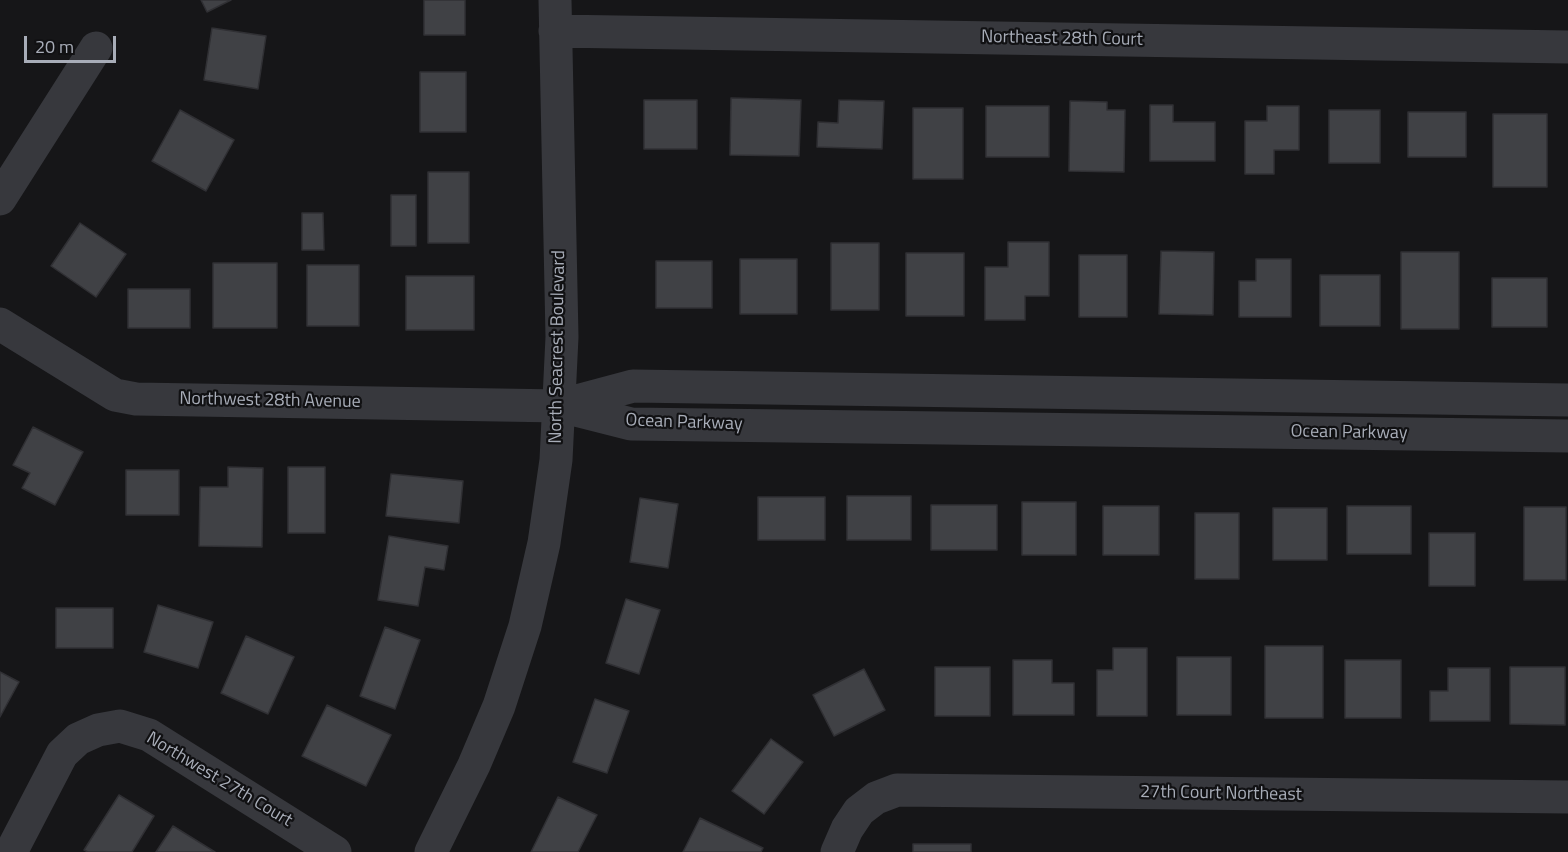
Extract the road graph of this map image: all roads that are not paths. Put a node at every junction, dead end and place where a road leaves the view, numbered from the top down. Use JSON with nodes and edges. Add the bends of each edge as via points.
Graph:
{"nodes":[{"id":1,"x":555,"y":15,"type":"edge"},
{"id":2,"x":1568,"y":47,"type":"edge"},
{"id":3,"x":96,"y":48,"type":"dead end"},
{"id":4,"x":0,"y":199,"type":"edge"},
{"id":5,"x":0,"y":324,"type":"edge"},
{"id":6,"x":1130,"y":393,"type":"junction"},
{"id":7,"x":1568,"y":400,"type":"edge"},
{"id":8,"x":560,"y":406,"type":"junction"},
{"id":9,"x":1129,"y":430,"type":"junction"},
{"id":10,"x":1568,"y":436,"type":"edge"},
{"id":11,"x":1568,"y":797,"type":"edge"},
{"id":12,"x":11,"y":852,"type":"edge"},
{"id":13,"x":335,"y":852,"type":"edge"},
{"id":14,"x":431,"y":852,"type":"edge"},
{"id":15,"x":837,"y":852,"type":"edge"}],
"edges":[{"from":1,"to":2,"type":"street","name":"Northeast 28th Court"},
{"from":1,"to":8,"type":"street","name":"North Seacrest Boulevard"},
{"from":3,"to":4,"type":"street"},
{"from":5,"to":8,"type":"street","name":"Northwest 28th Avenue","via":[[116,395],[136,399]]},
{"from":6,"to":7,"type":"street","name":"Ocean Parkway"},
{"from":6,"to":8,"type":"street","name":"Ocean Parkway","via":[[633,386]]},
{"from":6,"to":9,"type":"street"},
{"from":8,"to":9,"type":"street","name":"Ocean Parkway","via":[[632,424]]},
{"from":8,"to":14,"type":"street","name":"North Seacrest Boulevard","via":[[544,543],[525,626],[474,765]]},
{"from":9,"to":10,"type":"street","name":"Ocean Parkway"},
{"from":11,"to":15,"type":"street","name":"27th Court Northeast","via":[[897,790],[876,798],[859,811]]},
{"from":12,"to":13,"type":"street","name":"Northwest 27th Court","via":[[62,754],[78,739],[98,729],[120,726],[149,735]]}]}
